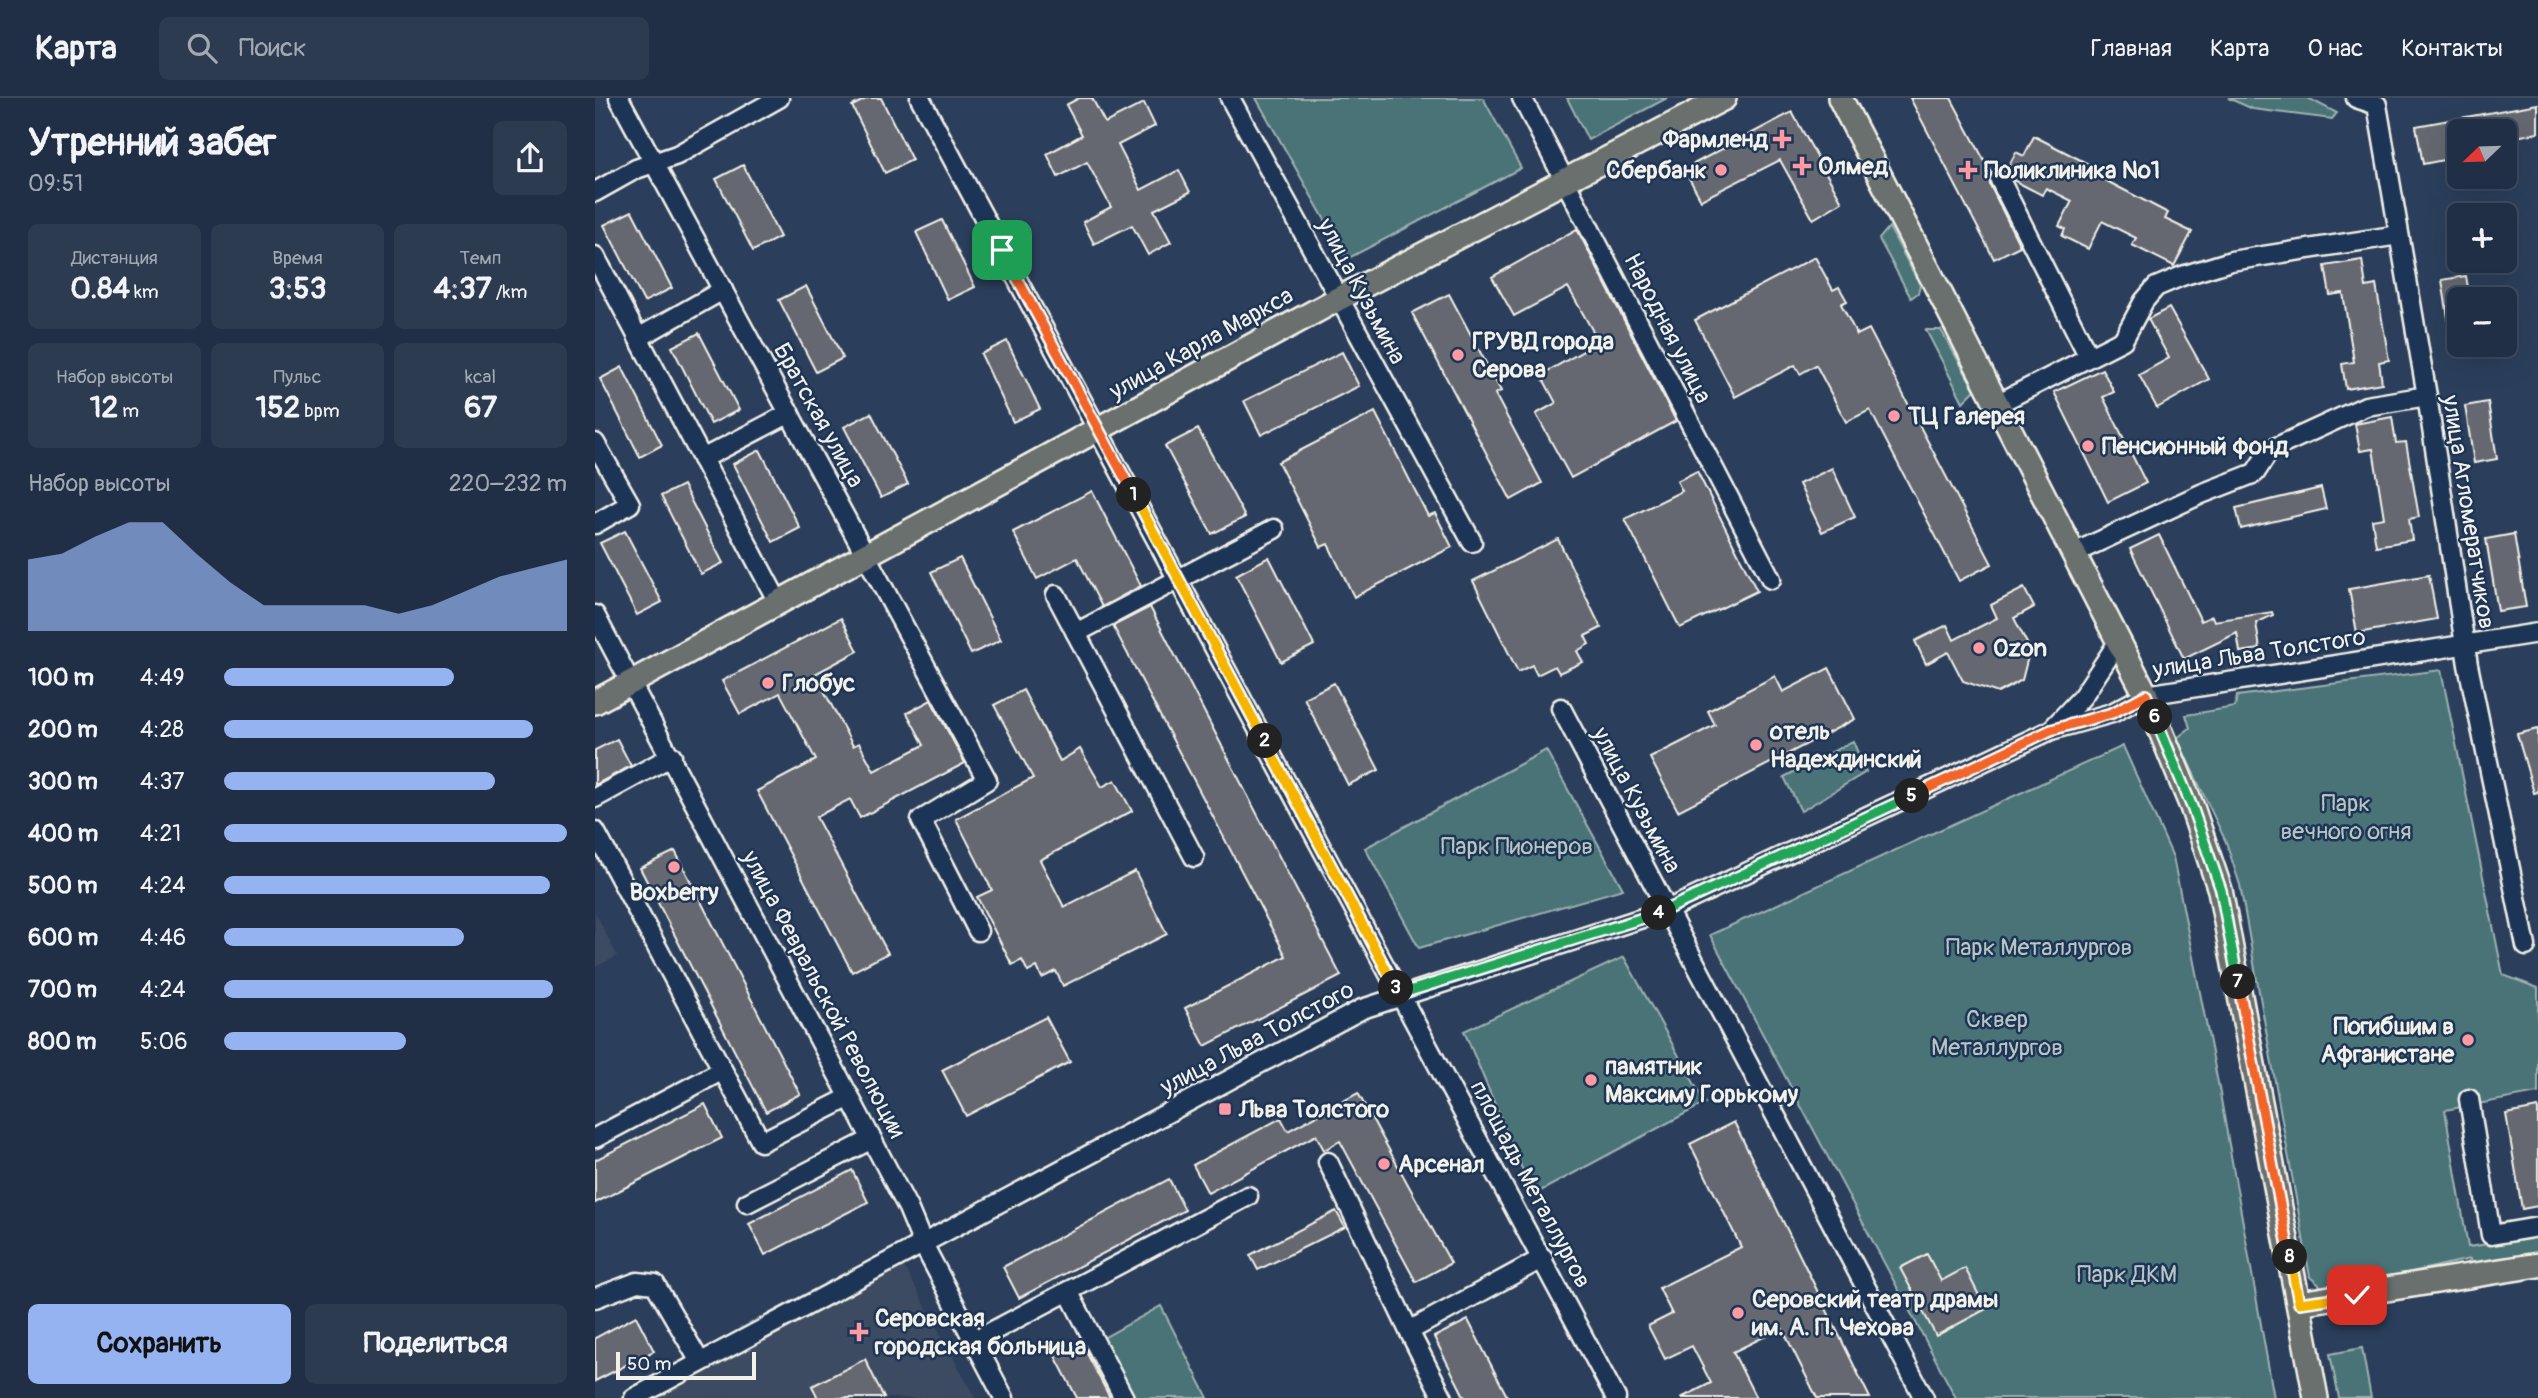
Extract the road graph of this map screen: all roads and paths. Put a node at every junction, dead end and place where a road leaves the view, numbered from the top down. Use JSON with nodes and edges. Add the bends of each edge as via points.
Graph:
{"nodes":[{"id":1,"x":619,"y":98,"type":"edge"},
{"id":2,"x":779,"y":98,"type":"edge"},
{"id":3,"x":920,"y":98,"type":"edge"},
{"id":4,"x":1230,"y":98,"type":"edge"},
{"id":5,"x":1522,"y":98,"type":"edge"},
{"id":6,"x":1724,"y":98,"type":"edge"},
{"id":7,"x":1840,"y":98,"type":"edge"},
{"id":8,"x":2356,"y":98,"type":"edge"},
{"id":9,"x":2379,"y":102,"type":"edge"},
{"id":10,"x":654,"y":164,"type":"junction"},
{"id":11,"x":2000,"y":180,"type":"dead end"},
{"id":12,"x":1564,"y":181,"type":"junction"},
{"id":13,"x":595,"y":192,"type":"edge"},
{"id":14,"x":2399,"y":235,"type":"junction"},
{"id":15,"x":595,"y":256,"type":"edge"},
{"id":16,"x":723,"y":290,"type":"junction"},
{"id":17,"x":1338,"y":299,"type":"junction"},
{"id":18,"x":638,"y":338,"type":"junction"},
{"id":19,"x":2089,"y":357,"type":"junction"},
{"id":20,"x":2427,"y":396,"type":"junction"},
{"id":21,"x":1997,"y":404,"type":"junction"},
{"id":22,"x":790,"y":413,"type":"junction"},
{"id":23,"x":1099,"y":429,"type":"junction"},
{"id":24,"x":595,"y":443,"type":"edge"},
{"id":25,"x":702,"y":459,"type":"junction"},
{"id":26,"x":595,"y":524,"type":"edge"},
{"id":27,"x":1274,"y":528,"type":"dead end"},
{"id":28,"x":1472,"y":542,"type":"dead end"},
{"id":29,"x":867,"y":553,"type":"junction"},
{"id":30,"x":2072,"y":554,"type":"junction"},
{"id":31,"x":1179,"y":579,"type":"junction"},
{"id":32,"x":1771,"y":579,"type":"dead end"},
{"id":33,"x":1056,"y":595,"type":"dead end"},
{"id":34,"x":778,"y":602,"type":"junction"},
{"id":35,"x":595,"y":615,"type":"edge"},
{"id":36,"x":1076,"y":633,"type":"junction"},
{"id":37,"x":2538,"y":634,"type":"edge"},
{"id":38,"x":2117,"y":644,"type":"junction"},
{"id":39,"x":2465,"y":645,"type":"junction"},
{"id":40,"x":631,"y":682,"type":"junction"},
{"id":41,"x":2146,"y":695,"type":"junction"},
{"id":42,"x":595,"y":702,"type":"edge"},
{"id":43,"x":1561,"y":708,"type":"dead end"},
{"id":44,"x":2051,"y":730,"type":"junction"},
{"id":45,"x":672,"y":756,"type":"junction"},
{"id":46,"x":595,"y":798,"type":"edge"},
{"id":47,"x":595,"y":831,"type":"edge"},
{"id":48,"x":1194,"y":857,"type":"dead end"},
{"id":49,"x":1667,"y":910,"type":"junction"},
{"id":50,"x":978,"y":931,"type":"dead end"},
{"id":51,"x":2526,"y":946,"type":"dead end"},
{"id":52,"x":1400,"y":994,"type":"junction"},
{"id":53,"x":721,"y":1071,"type":"junction"},
{"id":54,"x":850,"y":1097,"type":"junction"},
{"id":55,"x":2469,"y":1099,"type":"dead end"},
{"id":56,"x":595,"y":1138,"type":"edge"},
{"id":57,"x":872,"y":1139,"type":"junction"},
{"id":58,"x":1328,"y":1162,"type":"dead end"},
{"id":59,"x":1248,"y":1196,"type":"dead end"},
{"id":60,"x":747,"y":1203,"type":"dead end"},
{"id":61,"x":2538,"y":1227,"type":"edge"},
{"id":62,"x":923,"y":1244,"type":"junction"},
{"id":63,"x":1543,"y":1258,"type":"junction"},
{"id":64,"x":2538,"y":1265,"type":"edge"},
{"id":65,"x":1068,"y":1291,"type":"junction"},
{"id":66,"x":595,"y":1298,"type":"edge"},
{"id":67,"x":2299,"y":1303,"type":"junction"},
{"id":68,"x":1409,"y":1331,"type":"junction"},
{"id":69,"x":974,"y":1341,"type":"junction"},
{"id":70,"x":700,"y":1362,"type":"junction"},
{"id":71,"x":634,"y":1398,"type":"edge"},
{"id":72,"x":1004,"y":1398,"type":"edge"},
{"id":73,"x":1124,"y":1398,"type":"edge"},
{"id":74,"x":1443,"y":1398,"type":"edge"},
{"id":75,"x":1616,"y":1398,"type":"edge"},
{"id":76,"x":1924,"y":1398,"type":"edge"},
{"id":77,"x":2316,"y":1398,"type":"edge"}],
"edges":[{"from":1,"to":10,"type":"street","name":"Братская улица"},
{"from":2,"to":10,"type":"street"},
{"from":3,"to":23,"type":"street","name":"площадь Металлургов"},
{"from":4,"to":17,"type":"street","name":"улица Кузьмина"},
{"from":5,"to":12,"type":"street","name":"Народная улица"},
{"from":6,"to":12,"type":"main road","name":"улица Карла Маркса"},
{"from":7,"to":21,"type":"main road"},
{"from":8,"to":9,"type":"street","name":"улица Агломератчиков"},
{"from":9,"to":14,"type":"street","name":"улица Агломератчиков"},
{"from":10,"to":13,"type":"street"},
{"from":10,"to":16,"type":"street","name":"Братская улица"},
{"from":11,"to":19,"type":"street"},
{"from":12,"to":17,"type":"main road","name":"улица Карла Маркса"},
{"from":12,"to":32,"type":"street","name":"Народная улица"},
{"from":14,"to":19,"type":"street","via":[[2231,261],[2182,276],[2156,287],[2123,340]]},
{"from":14,"to":20,"type":"street","name":"улица Агломератчиков"},
{"from":15,"to":18,"type":"street"},
{"from":16,"to":18,"type":"street"},
{"from":16,"to":22,"type":"street","name":"Братская улица"},
{"from":17,"to":23,"type":"main road","name":"улица Карла Маркса"},
{"from":17,"to":28,"type":"street","name":"улица Кузьмина"},
{"from":18,"to":25,"type":"street"},
{"from":19,"to":21,"type":"street"},
{"from":20,"to":30,"type":"street","via":[[2366,407],[2270,450],[2255,473]]},
{"from":20,"to":39,"type":"street","name":"улица Агломератчиков"},
{"from":21,"to":30,"type":"main road"},
{"from":22,"to":25,"type":"street"},
{"from":22,"to":29,"type":"street","name":"Братская улица"},
{"from":23,"to":29,"type":"main road","name":"улица Карла Маркса"},
{"from":23,"to":31,"type":"street","name":"площадь Металлургов"},
{"from":24,"to":26,"type":"street","via":[[630,504]]},
{"from":25,"to":34,"type":"street"},
{"from":27,"to":31,"type":"street"},
{"from":29,"to":34,"type":"main road","name":"улица Карла Маркса"},
{"from":29,"to":50,"type":"street","name":"Братская улица","via":[[987,780],[921,820]]},
{"from":30,"to":38,"type":"main road"},
{"from":31,"to":36,"type":"street"},
{"from":31,"to":52,"type":"street","name":"площадь Металлургов"},
{"from":33,"to":36,"type":"street"},
{"from":34,"to":40,"type":"main road","name":"улица Карла Маркса"},
{"from":35,"to":40,"type":"street","name":"улица Февральской Революции"},
{"from":36,"to":48,"type":"street"},
{"from":37,"to":39,"type":"street","name":"улица Льва Толстого"},
{"from":38,"to":41,"type":"main road"},
{"from":38,"to":44,"type":"street","via":[[2082,697]]},
{"from":39,"to":41,"type":"street","name":"улица Льва Толстого"},
{"from":39,"to":51,"type":"street","name":"улица Агломератчиков"},
{"from":40,"to":42,"type":"main road","name":"улица Карла Маркса"},
{"from":40,"to":45,"type":"street","name":"улица Февральской Революции"},
{"from":41,"to":44,"type":"street","name":"улица Льва Толстого","via":[[2112,713]]},
{"from":41,"to":67,"type":"main road","via":[[2221,890]]},
{"from":43,"to":49,"type":"street","name":"улица Кузьмина"},
{"from":44,"to":49,"type":"street","name":"улица Льва Толстого"},
{"from":45,"to":46,"type":"street"},
{"from":45,"to":54,"type":"street","name":"улица Февральской Революции"},
{"from":47,"to":53,"type":"street"},
{"from":49,"to":52,"type":"street","name":"улица Льва Толстого"},
{"from":49,"to":76,"type":"street","name":"улица Кузьмина"},
{"from":52,"to":62,"type":"street","name":"улица Льва Толстого","via":[[1362,1009]]},
{"from":52,"to":63,"type":"street","name":"площадь Металлургов"},
{"from":53,"to":54,"type":"street","via":[[761,1142]]},
{"from":53,"to":56,"type":"street"},
{"from":54,"to":57,"type":"street","name":"улица Февральской Революции"},
{"from":55,"to":61,"type":"street","via":[[2491,1235]]},
{"from":57,"to":60,"type":"street"},
{"from":57,"to":62,"type":"street","name":"улица Февральской Революции"},
{"from":58,"to":68,"type":"street"},
{"from":59,"to":65,"type":"street"},
{"from":62,"to":69,"type":"street","name":"улица Февральской Революции"},
{"from":62,"to":70,"type":"street","name":"улица Льва Толстого"},
{"from":63,"to":68,"type":"street"},
{"from":63,"to":75,"type":"street","name":"площадь Металлургов"},
{"from":64,"to":67,"type":"main road"},
{"from":65,"to":69,"type":"street"},
{"from":65,"to":73,"type":"street"},
{"from":66,"to":70,"type":"street","via":[[638,1282],[655,1284]]},
{"from":67,"to":77,"type":"main road"},
{"from":68,"to":74,"type":"street"},
{"from":69,"to":72,"type":"street","name":"улица Февральской Революции"},
{"from":70,"to":71,"type":"street","name":"улица Льва Толстого"}]}
